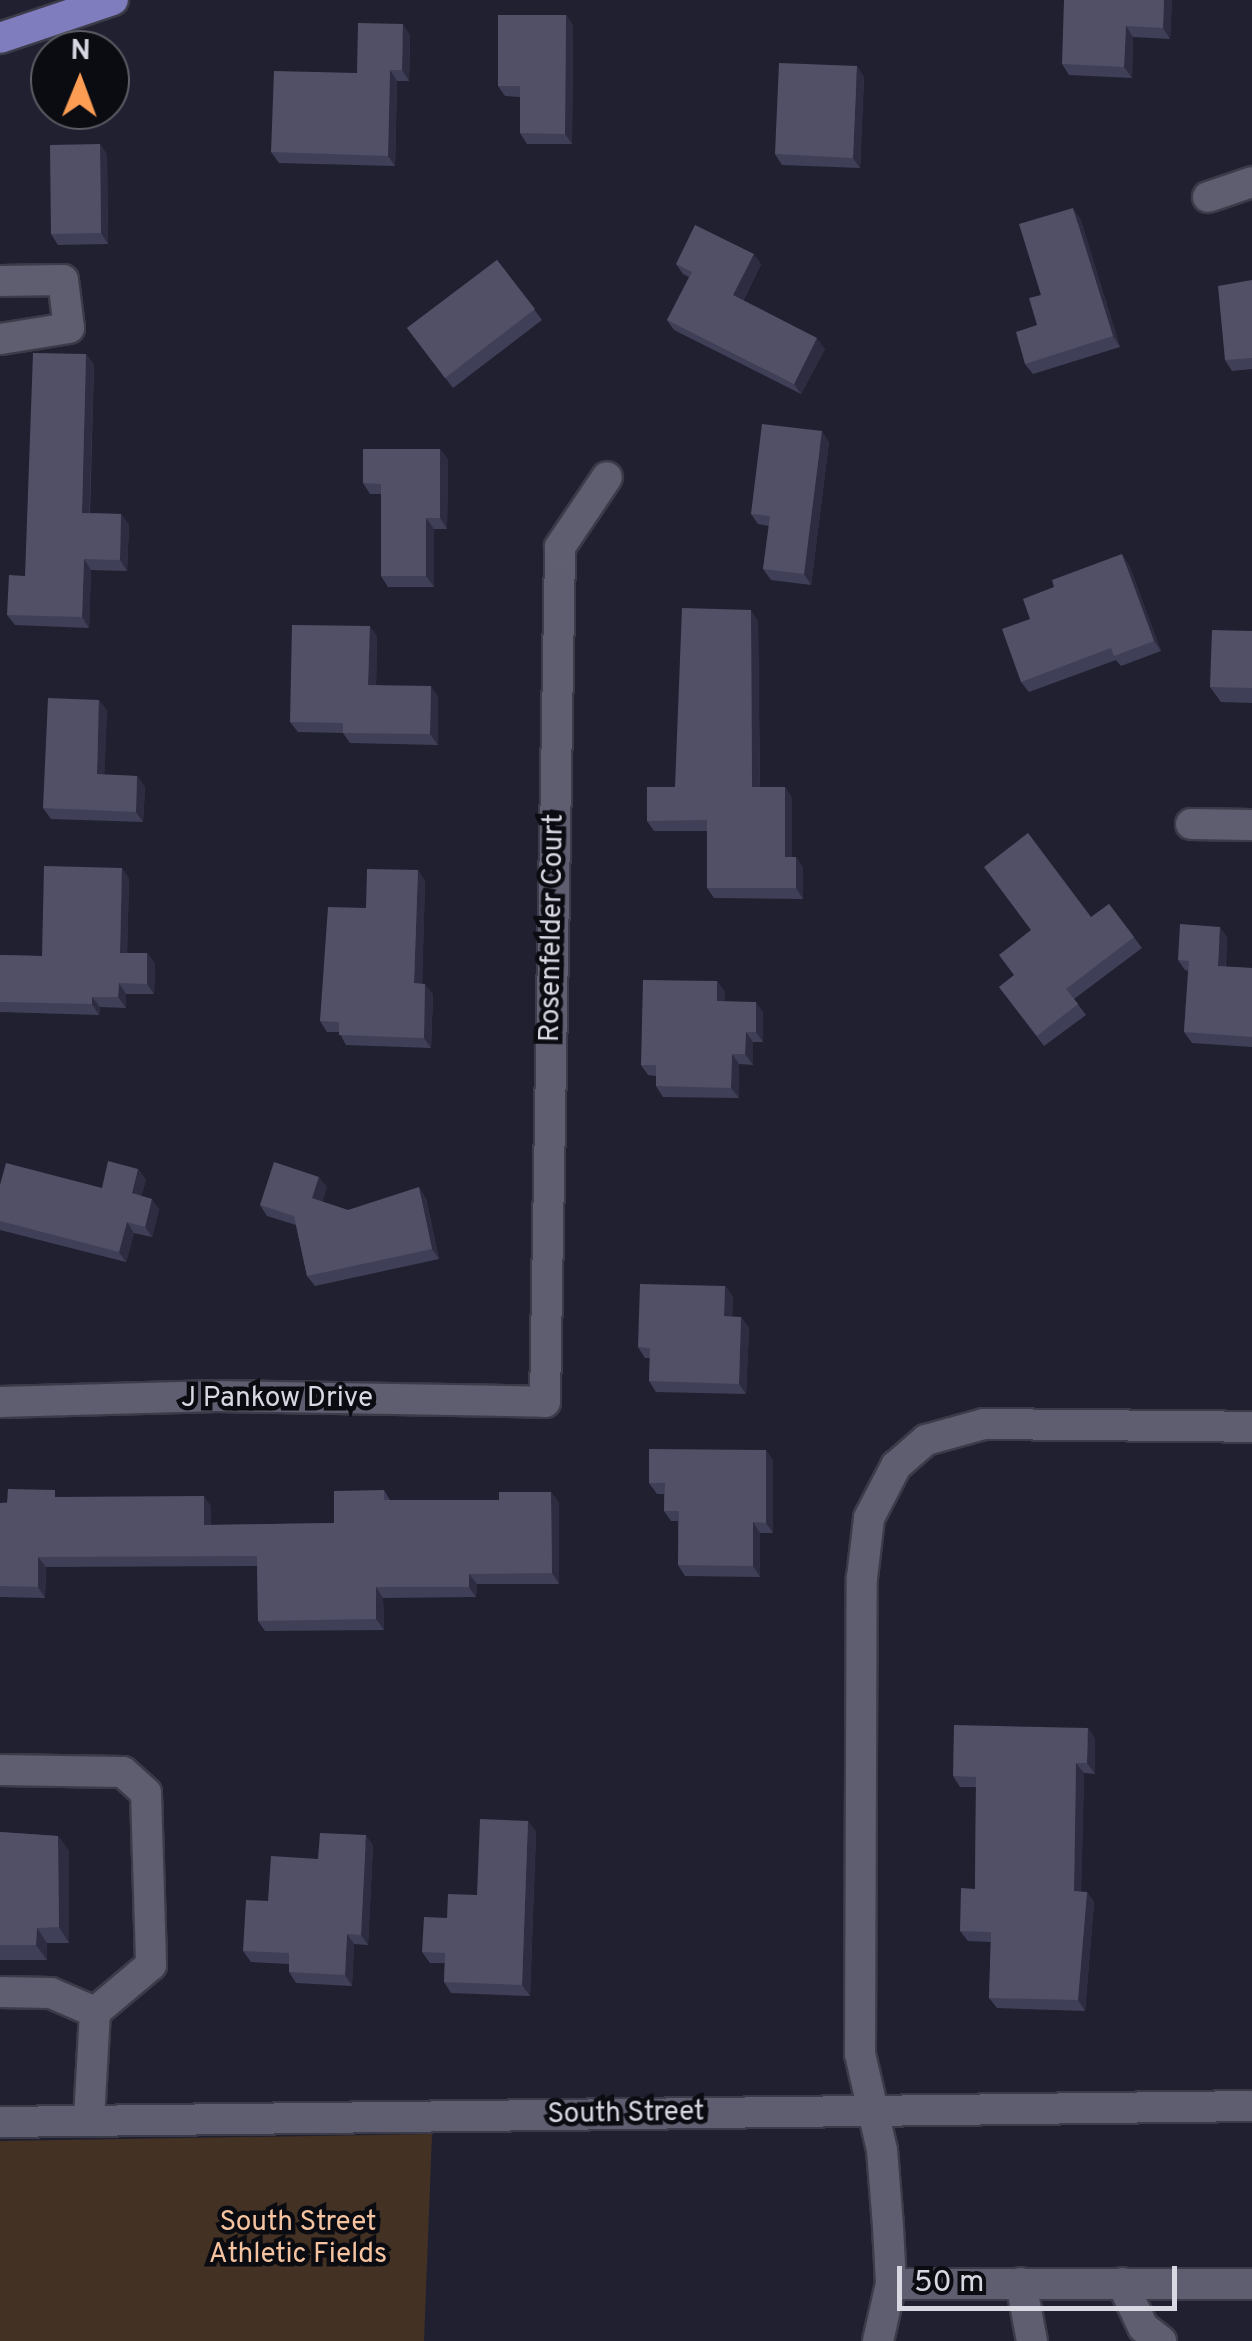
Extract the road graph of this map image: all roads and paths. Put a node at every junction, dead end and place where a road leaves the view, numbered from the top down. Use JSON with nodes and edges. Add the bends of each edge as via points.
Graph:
{"nodes":[{"id":1,"x":114,"y":0,"type":"edge"},
{"id":2,"x":0,"y":38,"type":"edge"},
{"id":3,"x":1252,"y":182,"type":"edge"},
{"id":4,"x":1208,"y":197,"type":"dead end"},
{"id":5,"x":0,"y":280,"type":"edge"},
{"id":6,"x":0,"y":339,"type":"edge"},
{"id":7,"x":607,"y":477,"type":"dead end"},
{"id":8,"x":1191,"y":824,"type":"dead end"},
{"id":9,"x":1252,"y":825,"type":"edge"},
{"id":10,"x":545,"y":1392,"type":"joint"},
{"id":11,"x":0,"y":1402,"type":"edge"},
{"id":12,"x":1252,"y":1427,"type":"edge"},
{"id":13,"x":0,"y":1770,"type":"edge"},
{"id":14,"x":0,"y":1992,"type":"edge"},
{"id":15,"x":95,"y":2012,"type":"junction"},
{"id":16,"x":1252,"y":2106,"type":"edge"},
{"id":17,"x":870,"y":2111,"type":"junction"},
{"id":18,"x":90,"y":2121,"type":"junction"},
{"id":19,"x":0,"y":2122,"type":"edge"},
{"id":20,"x":1021,"y":2283,"type":"junction"},
{"id":21,"x":1122,"y":2283,"type":"junction"},
{"id":22,"x":891,"y":2284,"type":"junction"},
{"id":23,"x":1252,"y":2284,"type":"edge"},
{"id":24,"x":878,"y":2341,"type":"edge"},
{"id":25,"x":1032,"y":2341,"type":"edge"},
{"id":26,"x":1161,"y":2341,"type":"edge"}],
"edges":[{"from":1,"to":2,"type":"main road"},
{"from":3,"to":4,"type":"street"},
{"from":5,"to":6,"type":"street","via":[[63,280],[69,328]]},
{"from":7,"to":10,"type":"street","name":"Rosenfelder Court","via":[[560,547]]},
{"from":8,"to":9,"type":"street"},
{"from":10,"to":11,"type":"street","name":"J Pankow Drive","via":[[545,1402],[218,1396]]},
{"from":12,"to":17,"type":"street","via":[[984,1424],[926,1440],[896,1466],[869,1518],[862,1578],[860,2054]]},
{"from":13,"to":15,"type":"street","via":[[123,1772],[146,1793],[150,1965]]},
{"from":14,"to":15,"type":"street","via":[[51,1993]]},
{"from":15,"to":18,"type":"street"},
{"from":16,"to":17,"type":"street","name":"South Street"},
{"from":17,"to":18,"type":"street","name":"South Street"},
{"from":17,"to":22,"type":"street","via":[[882,2150]]},
{"from":18,"to":19,"type":"street","name":"South Street"},
{"from":20,"to":21,"type":"street"},
{"from":20,"to":22,"type":"street"},
{"from":20,"to":25,"type":"street"},
{"from":21,"to":23,"type":"street"},
{"from":21,"to":26,"type":"street","via":[[1143,2327]]},
{"from":22,"to":24,"type":"street"}]}
